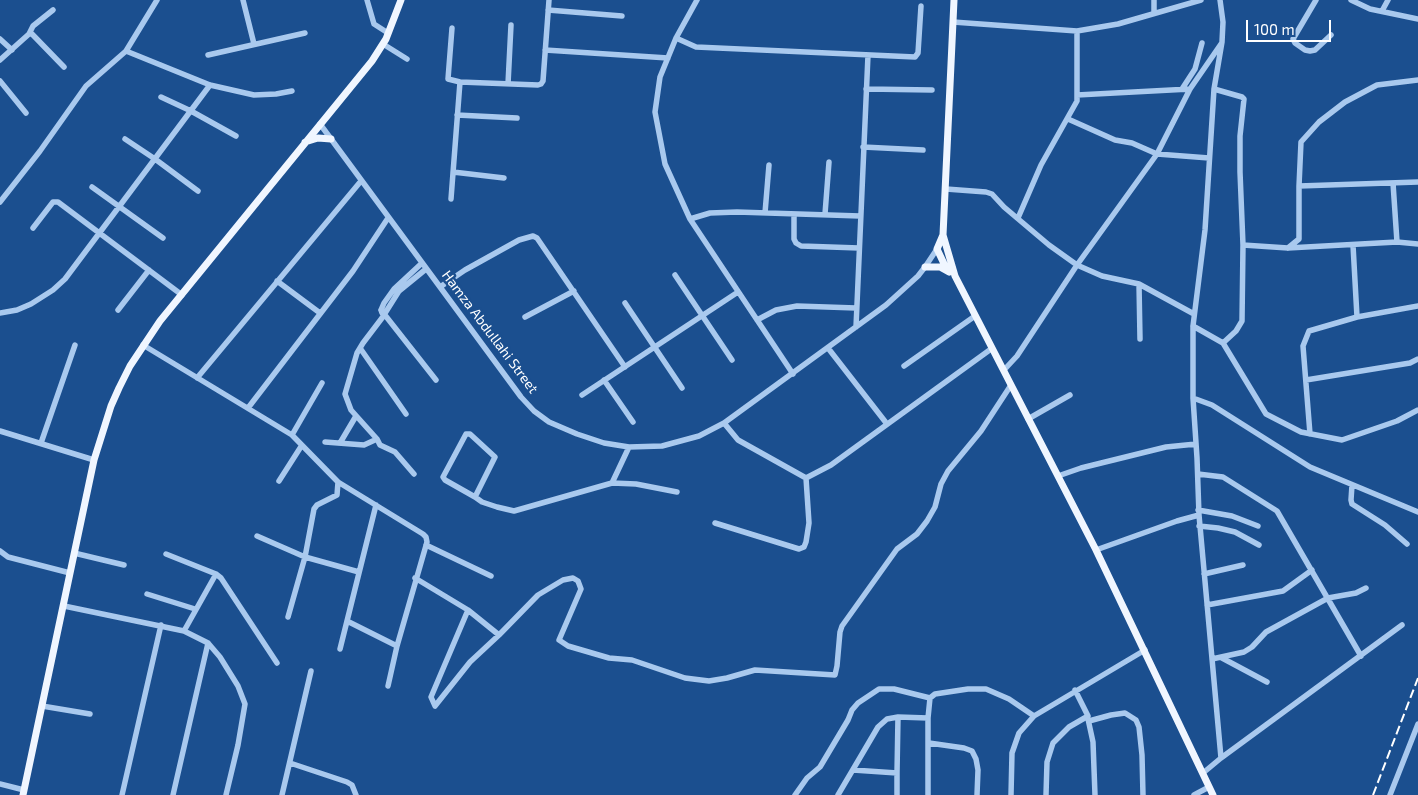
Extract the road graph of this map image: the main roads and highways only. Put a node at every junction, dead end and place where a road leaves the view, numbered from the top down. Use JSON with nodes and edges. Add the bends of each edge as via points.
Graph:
{"nodes":[{"id":1,"x":401,"y":0,"type":"edge"},
{"id":2,"x":954,"y":0,"type":"edge"},
{"id":3,"x":331,"y":139,"type":"road end"},
{"id":4,"x":305,"y":142,"type":"junction"},
{"id":5,"x":943,"y":235,"type":"junction"},
{"id":6,"x":937,"y":249,"type":"junction"},
{"id":7,"x":947,"y":253,"type":"junction"},
{"id":8,"x":925,"y":268,"type":"road end"},
{"id":9,"x":947,"y":270,"type":"junction"},
{"id":10,"x":954,"y":276,"type":"junction"},
{"id":11,"x":23,"y":792,"type":"edge"},
{"id":12,"x":1213,"y":795,"type":"edge"}],
"edges":[{"from":1,"to":4,"type":"main road","via":[[382,44]]},
{"from":2,"to":5,"type":"main road"},
{"from":3,"to":4,"type":"main road"},
{"from":4,"to":11,"type":"main road","via":[[143,345],[111,406],[94,460]]},
{"from":5,"to":6,"type":"main road"},
{"from":5,"to":7,"type":"main road"},
{"from":6,"to":7,"type":"main road"},
{"from":6,"to":9,"type":"main road"},
{"from":7,"to":10,"type":"main road"},
{"from":8,"to":9,"type":"main road","via":[[932,266]]},
{"from":9,"to":10,"type":"main road"},
{"from":10,"to":12,"type":"main road","via":[[1096,550]]}]}
